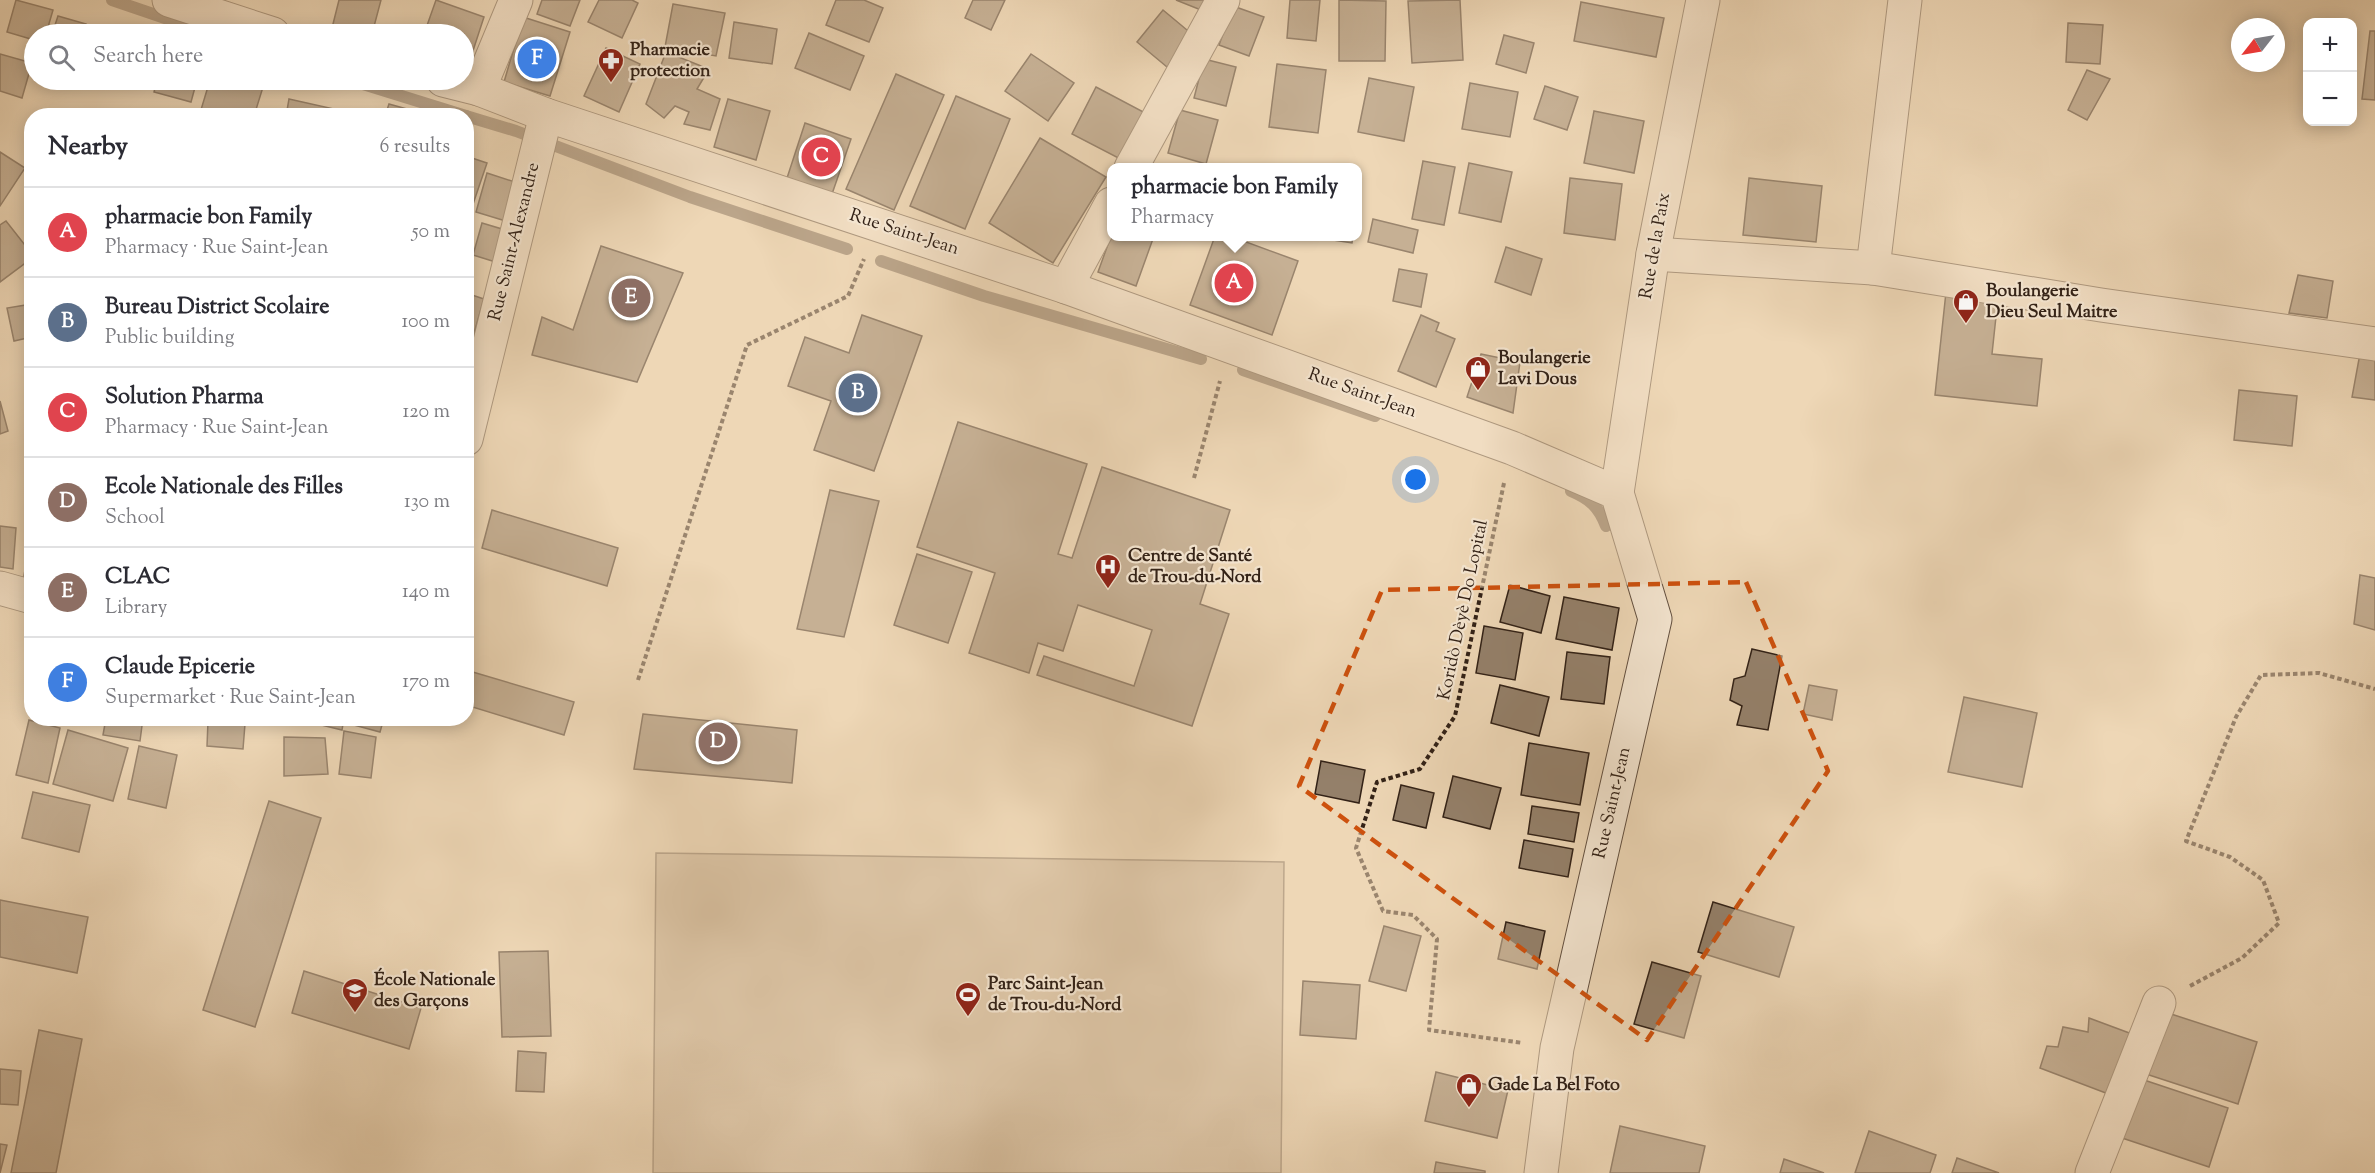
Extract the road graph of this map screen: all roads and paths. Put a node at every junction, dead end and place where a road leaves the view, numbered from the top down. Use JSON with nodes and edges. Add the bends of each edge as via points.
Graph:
{"nodes":[{"id":1,"x":169,"y":0,"type":"edge"},
{"id":2,"x":516,"y":0,"type":"edge"},
{"id":3,"x":1223,"y":0,"type":"edge"},
{"id":4,"x":1703,"y":0,"type":"edge"},
{"id":5,"x":1905,"y":0,"type":"edge"},
{"id":6,"x":242,"y":24,"type":"edge"},
{"id":7,"x":474,"y":88,"type":"edge"},
{"id":8,"x":479,"y":89,"type":"junction"},
{"id":9,"x":542,"y":133,"type":"junction"},
{"id":10,"x":1134,"y":163,"type":"edge"},
{"id":11,"x":1107,"y":211,"type":"edge"},
{"id":12,"x":876,"y":224,"type":"junction"},
{"id":13,"x":1653,"y":254,"type":"junction"},
{"id":14,"x":1873,"y":268,"type":"junction"},
{"id":15,"x":1066,"y":287,"type":"junction"},
{"id":16,"x":2375,"y":344,"type":"edge"},
{"id":17,"x":1229,"y":346,"type":"junction"},
{"id":18,"x":474,"y":407,"type":"edge"},
{"id":19,"x":1512,"y":448,"type":"junction"},
{"id":20,"x":1194,"y":478,"type":"dead end"},
{"id":21,"x":1617,"y":493,"type":"junction"},
{"id":22,"x":0,"y":588,"type":"edge"},
{"id":23,"x":24,"y":595,"type":"edge"},
{"id":24,"x":639,"y":680,"type":"dead end"},
{"id":25,"x":2375,"y":689,"type":"edge"},
{"id":26,"x":2159,"y":1003,"type":"joint"},
{"id":27,"x":1557,"y":1048,"type":"junction"},
{"id":28,"x":1542,"y":1173,"type":"edge"},
{"id":29,"x":2092,"y":1173,"type":"edge"}],
"edges":[{"from":1,"to":6,"type":"street"},
{"from":2,"to":8,"type":"street"},
{"from":3,"to":10,"type":"street"},
{"from":4,"to":13,"type":"street","name":"Rue de la Paix"},
{"from":5,"to":14,"type":"street"},
{"from":7,"to":8,"type":"street","name":"Rue Saint-Jean"},
{"from":8,"to":9,"type":"street","name":"Rue Saint-Jean"},
{"from":9,"to":12,"type":"street","name":"Rue Saint-Jean"},
{"from":9,"to":18,"type":"street","name":"Rue Saint-Alexandre"},
{"from":11,"to":15,"type":"street"},
{"from":12,"to":15,"type":"street","name":"Rue Saint-Jean"},
{"from":12,"to":24,"type":"path","via":[[848,296],[747,345]]},
{"from":13,"to":14,"type":"street"},
{"from":13,"to":21,"type":"street","name":"Rue de la Paix"},
{"from":14,"to":16,"type":"street"},
{"from":15,"to":17,"type":"street","name":"Rue Saint-Jean"},
{"from":17,"to":19,"type":"street","name":"Rue Saint-Jean"},
{"from":17,"to":20,"type":"path"},
{"from":19,"to":21,"type":"street","name":"Rue Saint-Jean"},
{"from":19,"to":27,"type":"path","name":"Koridò Dèyè Do Lopital","via":[[1455,716],[1420,769],[1377,782],[1356,848],[1383,910],[1413,915],[1437,939],[1429,1030]]},
{"from":21,"to":27,"type":"street","name":"Rue Saint-Jean","via":[[1655,619]]},
{"from":22,"to":23,"type":"street"},
{"from":25,"to":26,"type":"path","via":[[2319,673],[2261,675],[2236,717],[2186,841],[2230,857],[2263,880],[2279,923],[2242,958]]},
{"from":26,"to":29,"type":"street"},
{"from":27,"to":28,"type":"street","name":"Rue Saint-Jean"}]}
